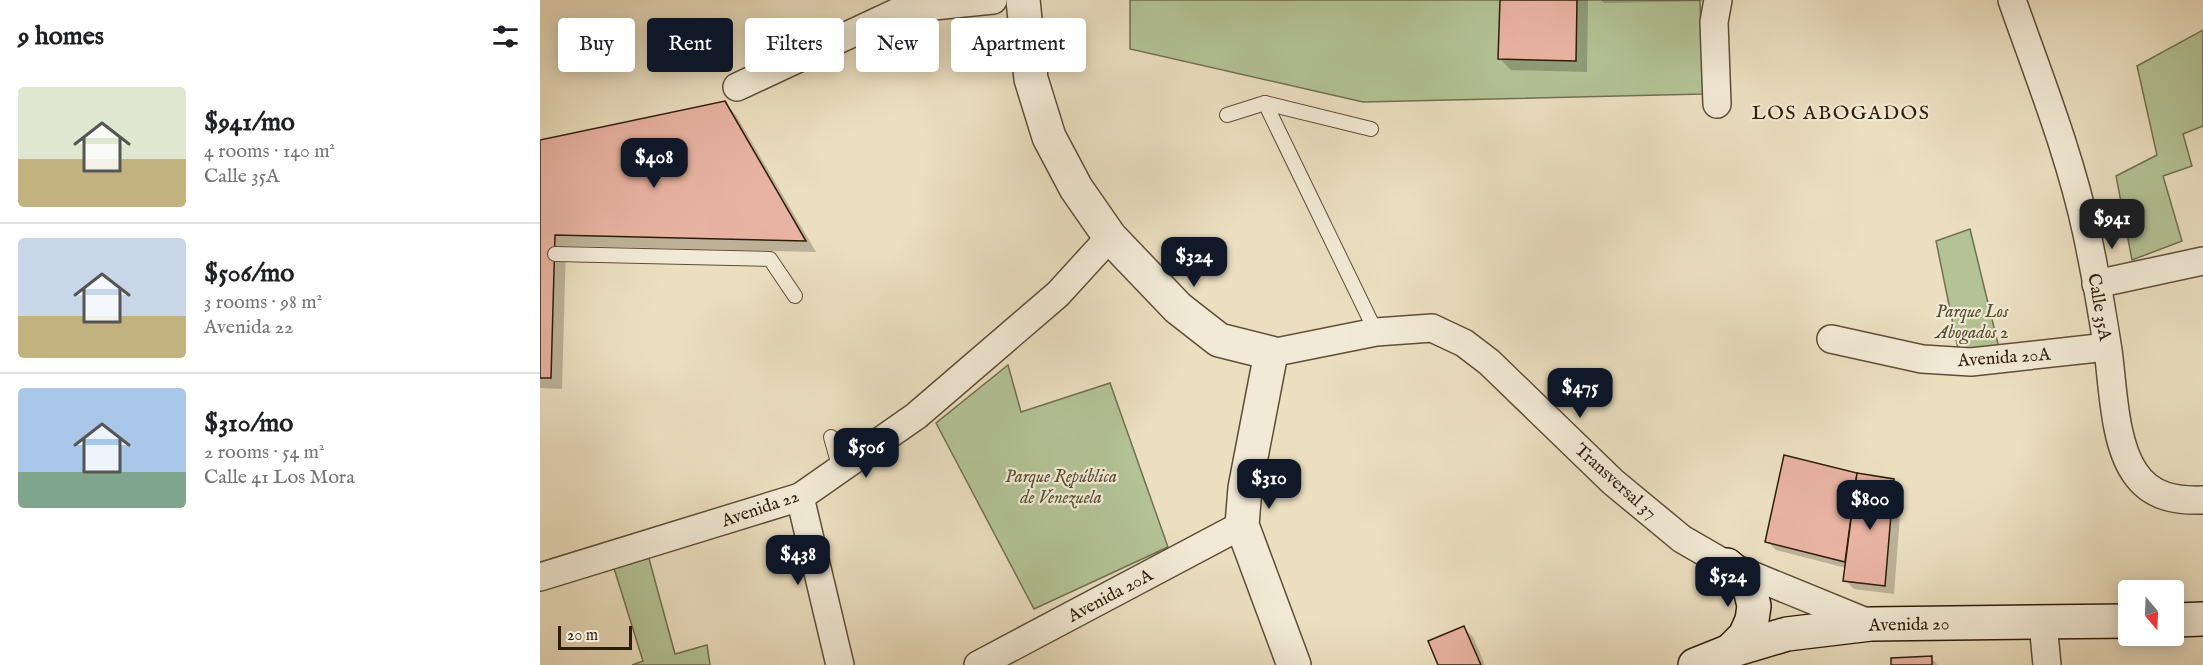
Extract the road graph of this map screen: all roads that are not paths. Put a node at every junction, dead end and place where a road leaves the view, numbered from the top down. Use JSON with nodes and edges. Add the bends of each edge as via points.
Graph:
{"nodes":[{"id":1,"x":993,"y":0,"type":"edge"},
{"id":2,"x":1023,"y":0,"type":"edge"},
{"id":3,"x":1718,"y":0,"type":"edge"},
{"id":4,"x":2012,"y":0,"type":"edge"},
{"id":5,"x":737,"y":87,"type":"dead end"},
{"id":6,"x":1265,"y":104,"type":"junction"},
{"id":7,"x":1717,"y":104,"type":"dead end"},
{"id":8,"x":1227,"y":116,"type":"dead end"},
{"id":9,"x":1371,"y":129,"type":"dead end"},
{"id":10,"x":1110,"y":237,"type":"junction"},
{"id":11,"x":555,"y":254,"type":"dead end"},
{"id":12,"x":2203,"y":261,"type":"edge"},
{"id":13,"x":2096,"y":284,"type":"junction"},
{"id":14,"x":795,"y":296,"type":"dead end"},
{"id":15,"x":1376,"y":332,"type":"junction"},
{"id":16,"x":1831,"y":339,"type":"dead end"},
{"id":17,"x":2107,"y":347,"type":"junction"},
{"id":18,"x":1271,"y":353,"type":"junction"},
{"id":19,"x":831,"y":437,"type":"dead end"},
{"id":20,"x":840,"y":469,"type":"junction"},
{"id":21,"x":800,"y":497,"type":"junction"},
{"id":22,"x":2203,"y":500,"type":"edge"},
{"id":23,"x":1242,"y":525,"type":"junction"},
{"id":24,"x":1727,"y":564,"type":"junction"},
{"id":25,"x":540,"y":577,"type":"edge"},
{"id":26,"x":2203,"y":619,"type":"edge"},
{"id":27,"x":2184,"y":620,"type":"edge"},
{"id":28,"x":2118,"y":621,"type":"edge"},
{"id":29,"x":2043,"y":623,"type":"junction"},
{"id":30,"x":1871,"y":624,"type":"junction"},
{"id":31,"x":1730,"y":651,"type":"junction"},
{"id":32,"x":840,"y":665,"type":"edge"},
{"id":33,"x":978,"y":665,"type":"edge"},
{"id":34,"x":1294,"y":665,"type":"edge"},
{"id":35,"x":1695,"y":665,"type":"edge"},
{"id":36,"x":2047,"y":665,"type":"edge"}],
"edges":[{"from":1,"to":5,"type":"street","via":[[904,9]]},
{"from":2,"to":10,"type":"street","via":[[1032,79],[1049,137],[1076,188]]},
{"from":3,"to":7,"type":"street","via":[[1714,22]]},
{"from":4,"to":13,"type":"street","name":"Calle 35A","via":[[2072,172]]},
{"from":6,"to":8,"type":"lane"},
{"from":6,"to":9,"type":"lane"},
{"from":6,"to":15,"type":"lane"},
{"from":10,"to":18,"type":"street","via":[[1178,308],[1219,340]]},
{"from":10,"to":20,"type":"street","name":"Avenida 22","via":[[1058,294],[916,416]]},
{"from":11,"to":14,"type":"lane","via":[[770,259]]},
{"from":12,"to":13,"type":"street"},
{"from":13,"to":17,"type":"street","name":"Calle 35A"},
{"from":15,"to":18,"type":"street","name":"Transversal 37"},
{"from":15,"to":24,"type":"street","name":"Transversal 37","via":[[1432,328],[1464,343],[1490,362],[1613,482],[1682,539]]},
{"from":16,"to":17,"type":"street","name":"Avenida 20A","via":[[1922,359],[1971,362]]},
{"from":17,"to":22,"type":"street","name":"Calle 35A","via":[[2120,432],[2134,472],[2156,493],[2169,499]]},
{"from":18,"to":23,"type":"street","via":[[1245,488]]},
{"from":19,"to":20,"type":"lane"},
{"from":20,"to":21,"type":"street","name":"Avenida 22"},
{"from":21,"to":25,"type":"street","name":"Avenida 22"},
{"from":21,"to":32,"type":"street"},
{"from":23,"to":33,"type":"street","name":"Avenida 20A"},
{"from":23,"to":34,"type":"street"},
{"from":24,"to":30,"type":"street","name":"Transversal 37"},
{"from":24,"to":31,"type":"street","via":[[1749,584],[1754,606],[1745,636]]},
{"from":26,"to":27,"type":"street"},
{"from":28,"to":29,"type":"street","name":"Avenida 20"},
{"from":29,"to":30,"type":"street","name":"Avenida 20"},
{"from":29,"to":36,"type":"street"},
{"from":30,"to":31,"type":"street","name":"Avenida 20","via":[[1787,634]]},
{"from":31,"to":35,"type":"street","name":"Avenida 20"}]}
